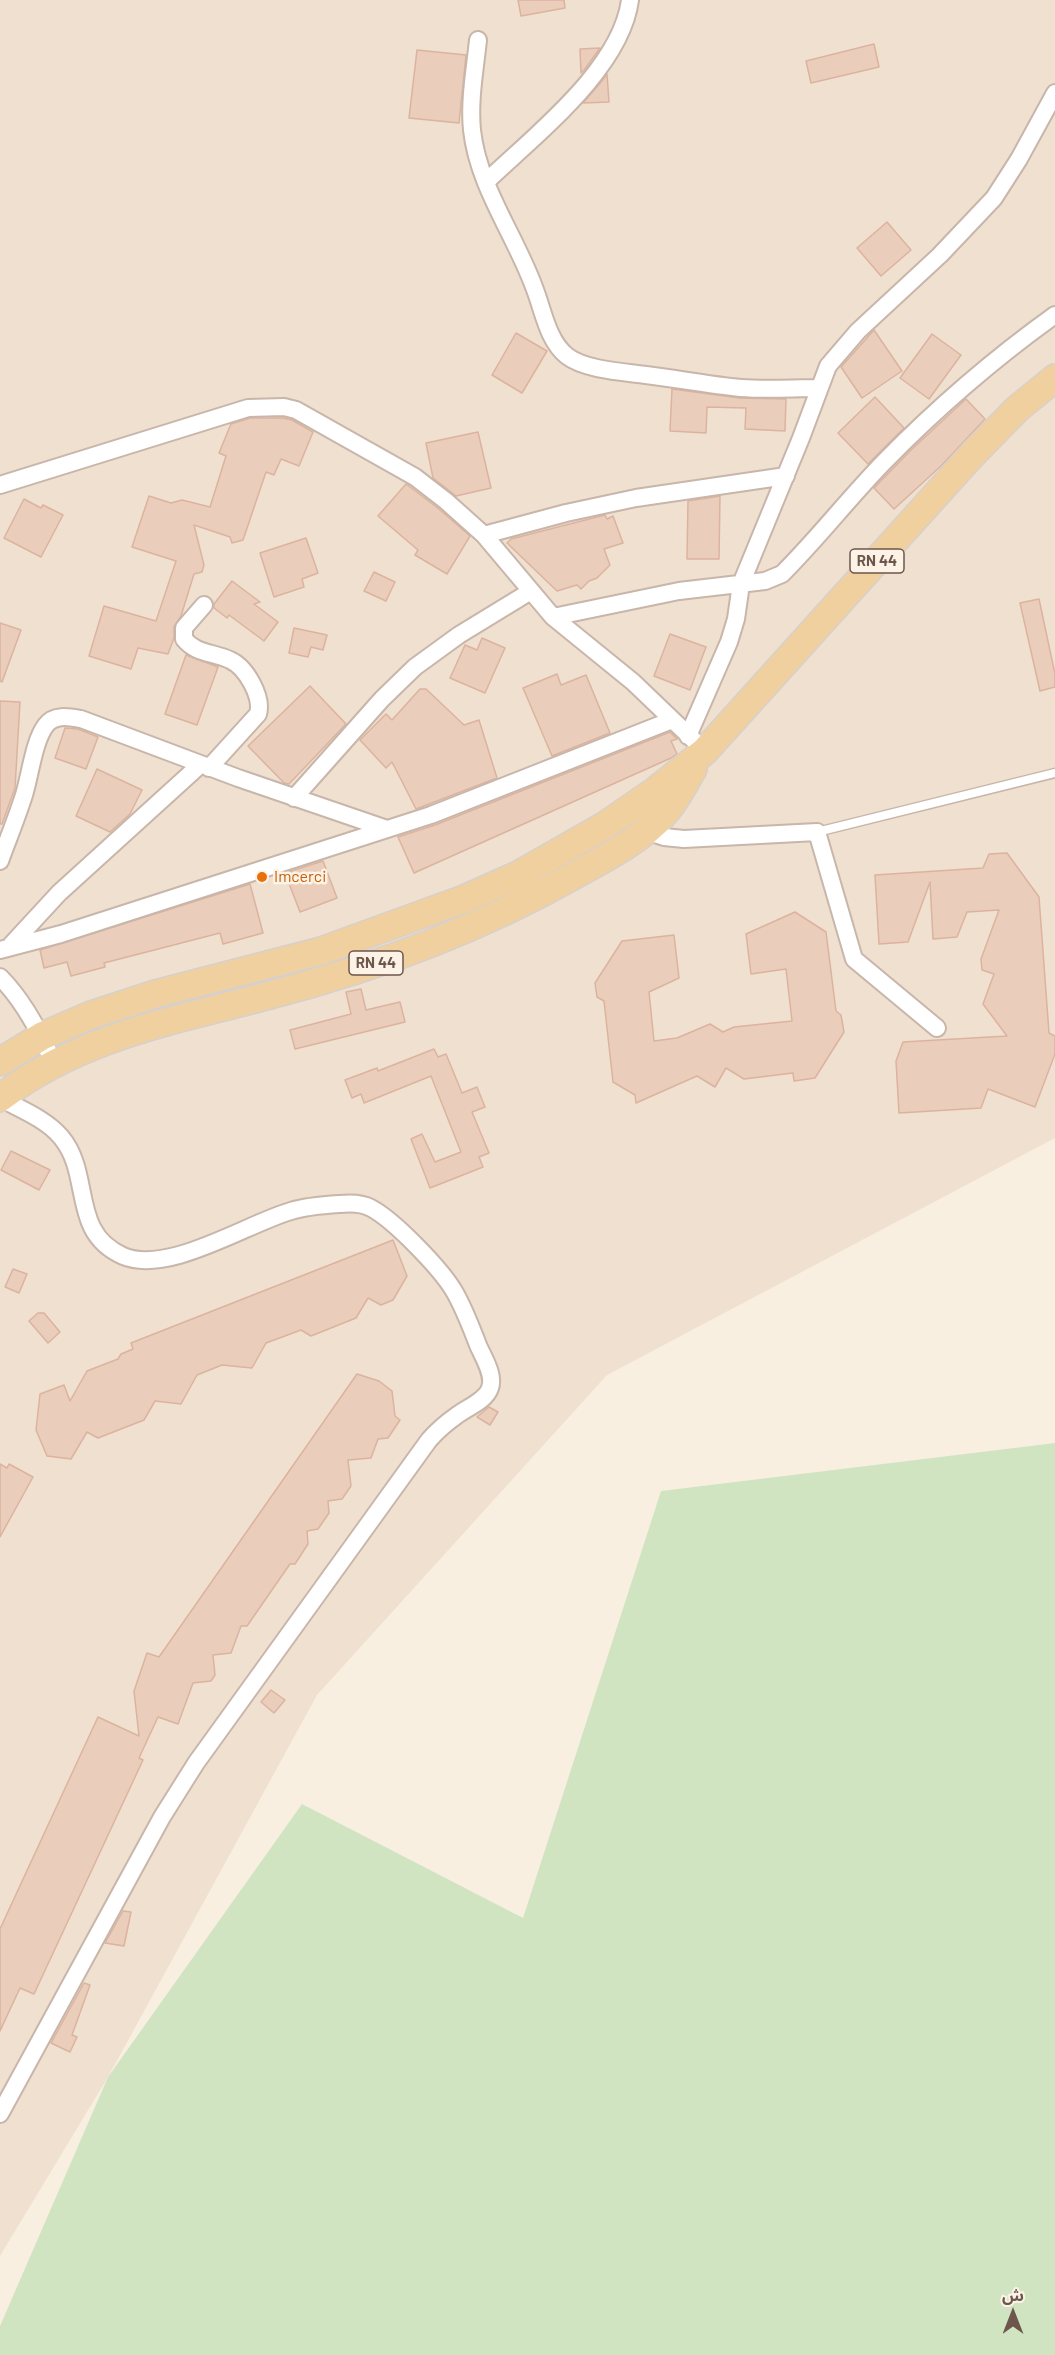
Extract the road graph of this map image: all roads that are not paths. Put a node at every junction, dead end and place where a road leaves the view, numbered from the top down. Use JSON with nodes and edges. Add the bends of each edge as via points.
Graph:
{"nodes":[{"id":1,"x":630,"y":0,"type":"edge"},
{"id":2,"x":478,"y":40,"type":"dead end"},
{"id":3,"x":1055,"y":93,"type":"edge"},
{"id":4,"x":487,"y":182,"type":"junction"},
{"id":5,"x":1055,"y":315,"type":"edge"},
{"id":6,"x":1055,"y":373,"type":"edge"},
{"id":7,"x":1055,"y":378,"type":"edge"},
{"id":8,"x":819,"y":388,"type":"junction"},
{"id":9,"x":1034,"y":396,"type":"junction"},
{"id":10,"x":786,"y":476,"type":"junction"},
{"id":11,"x":0,"y":485,"type":"edge"},
{"id":12,"x":484,"y":535,"type":"junction"},
{"id":13,"x":741,"y":584,"type":"junction"},
{"id":14,"x":531,"y":591,"type":"junction"},
{"id":15,"x":204,"y":605,"type":"dead end"},
{"id":16,"x":553,"y":617,"type":"junction"},
{"id":17,"x":672,"y":720,"type":"junction"},
{"id":18,"x":697,"y":743,"type":"junction"},
{"id":19,"x":205,"y":766,"type":"junction"},
{"id":20,"x":1055,"y":773,"type":"edge"},
{"id":21,"x":294,"y":798,"type":"junction"},
{"id":22,"x":387,"y":829,"type":"junction"},
{"id":23,"x":646,"y":831,"type":"junction"},
{"id":24,"x":817,"y":832,"type":"junction"},
{"id":25,"x":0,"y":861,"type":"edge"},
{"id":26,"x":5,"y":948,"type":"edge"},
{"id":27,"x":0,"y":977,"type":"edge"},
{"id":28,"x":937,"y":1028,"type":"dead end"},
{"id":29,"x":42,"y":1036,"type":"junction"},
{"id":30,"x":0,"y":1062,"type":"edge"},
{"id":31,"x":53,"y":1062,"type":"junction"},
{"id":32,"x":0,"y":1098,"type":"edge"},
{"id":33,"x":0,"y":2114,"type":"edge"}],
"edges":[{"from":1,"to":4,"type":"street","via":[[611,51],[586,85]]},
{"from":2,"to":4,"type":"street","via":[[472,131]]},
{"from":3,"to":8,"type":"street","via":[[994,198],[840,351],[828,366]]},
{"from":4,"to":8,"type":"street","via":[[534,286],[545,321],[567,356],[613,371],[742,388]]},
{"from":5,"to":13,"type":"street","via":[[935,413],[884,462],[782,574]]},
{"from":6,"to":9,"type":"street"},
{"from":7,"to":9,"type":"main road","number":"RN 44"},
{"from":8,"to":10,"type":"street"},
{"from":9,"to":18,"type":"main road","number":"RN 44","via":[[972,454]]},
{"from":10,"to":12,"type":"street","via":[[636,498]]},
{"from":10,"to":13,"type":"street"},
{"from":11,"to":12,"type":"street","via":[[248,408],[284,407],[296,410],[415,477]]},
{"from":12,"to":14,"type":"street"},
{"from":13,"to":16,"type":"street","via":[[680,591]]},
{"from":13,"to":18,"type":"street","via":[[736,619]]},
{"from":14,"to":16,"type":"street"},
{"from":14,"to":21,"type":"street","via":[[415,667]]},
{"from":15,"to":19,"type":"street","via":[[184,628],[184,639],[197,651],[233,661],[254,687],[260,704],[258,714]]},
{"from":16,"to":17,"type":"street","via":[[633,682]]},
{"from":17,"to":18,"type":"street"},
{"from":17,"to":22,"type":"street"},
{"from":18,"to":23,"type":"main road","number":"RN 44","via":[[665,813]]},
{"from":18,"to":29,"type":"main road","number":"RN 44","via":[[655,791],[604,826],[518,875],[321,951],[155,994]]},
{"from":19,"to":21,"type":"street"},
{"from":19,"to":25,"type":"street","via":[[81,719],[55,718],[46,724],[40,739]]},
{"from":19,"to":26,"type":"street","via":[[59,893]]},
{"from":20,"to":24,"type":"lane"},
{"from":21,"to":22,"type":"street"},
{"from":22,"to":26,"type":"street","via":[[61,934]]},
{"from":23,"to":24,"type":"street","via":[[684,839]]},
{"from":23,"to":31,"type":"main road","number":"RN 44","via":[[530,901],[474,926],[330,979],[163,1022]]},
{"from":24,"to":28,"type":"street","via":[[854,959]]},
{"from":27,"to":29,"type":"street"},
{"from":29,"to":30,"type":"main road","number":"RN 44"},
{"from":29,"to":31,"type":"street"},
{"from":31,"to":32,"type":"main road","number":"RN 44"},
{"from":32,"to":33,"type":"street","via":[[60,1136],[72,1155],[92,1231],[110,1248],[130,1258],[174,1257],[304,1208],[354,1204],[371,1208],[446,1279],[466,1317],[491,1383],[485,1397],[429,1440],[196,1763],[162,1817]]}]}
